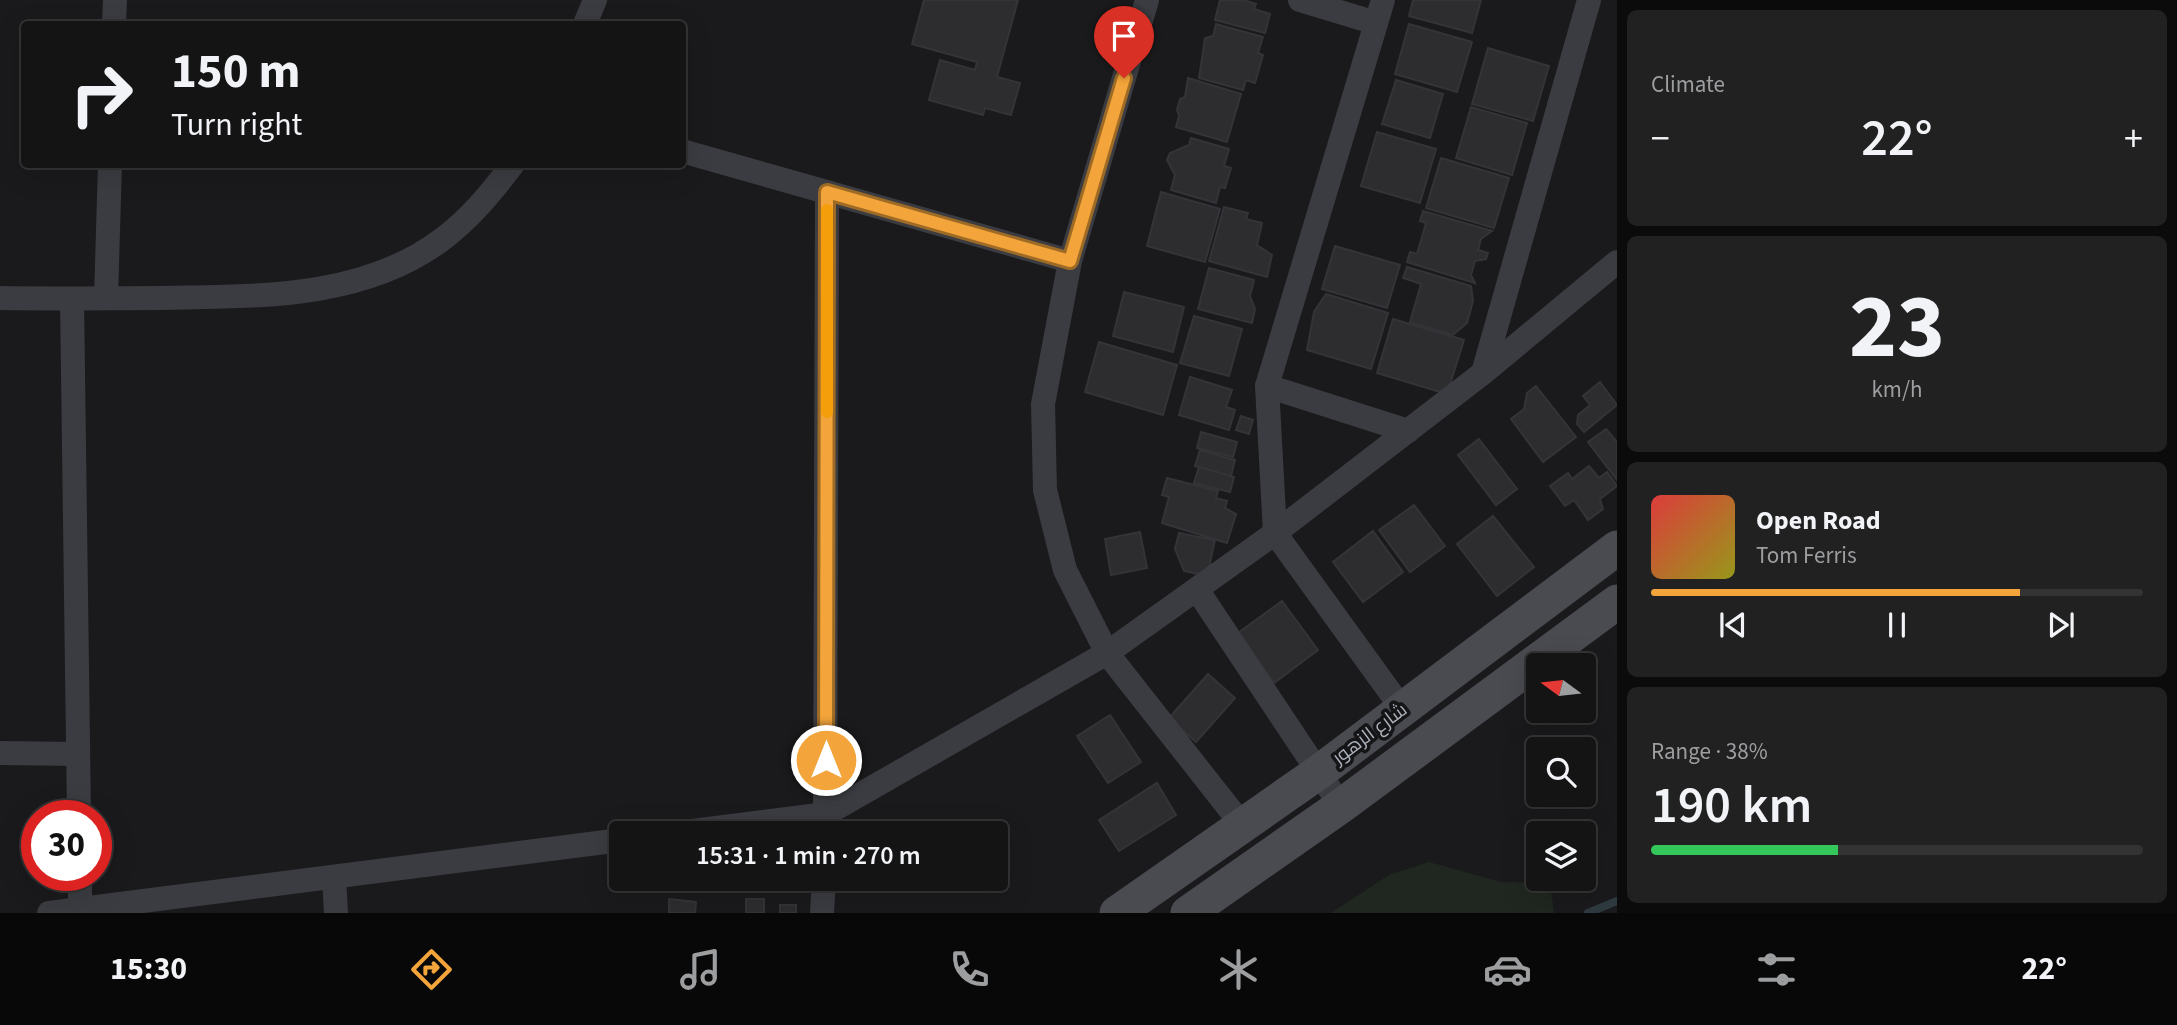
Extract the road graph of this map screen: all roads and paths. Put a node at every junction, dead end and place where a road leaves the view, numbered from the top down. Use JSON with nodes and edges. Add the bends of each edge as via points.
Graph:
{"nodes":[{"id":1,"x":115,"y":0,"type":"edge"},
{"id":2,"x":595,"y":0,"type":"edge"},
{"id":3,"x":1147,"y":0,"type":"edge"},
{"id":4,"x":1300,"y":0,"type":"edge"},
{"id":5,"x":1589,"y":0,"type":"edge"},
{"id":6,"x":1380,"y":12,"type":"edge"},
{"id":7,"x":114,"y":21,"type":"edge"},
{"id":8,"x":585,"y":21,"type":"edge"},
{"id":9,"x":686,"y":152,"type":"edge"},
{"id":10,"x":110,"y":168,"type":"edge"},
{"id":11,"x":510,"y":168,"type":"edge"},
{"id":12,"x":827,"y":192,"type":"junction"},
{"id":13,"x":1070,"y":261,"type":"junction"},
{"id":14,"x":1617,"y":262,"type":"edge"},
{"id":15,"x":0,"y":298,"type":"edge"},
{"id":16,"x":106,"y":298,"type":"junction"},
{"id":17,"x":72,"y":299,"type":"junction"},
{"id":18,"x":1483,"y":373,"type":"junction"},
{"id":19,"x":1267,"y":386,"type":"junction"},
{"id":20,"x":1408,"y":431,"type":"junction"},
{"id":21,"x":1275,"y":533,"type":"junction"},
{"id":22,"x":1617,"y":548,"type":"edge"},
{"id":23,"x":1198,"y":591,"type":"junction"},
{"id":24,"x":1617,"y":602,"type":"edge"},
{"id":25,"x":1107,"y":653,"type":"junction"},
{"id":26,"x":1403,"y":710,"type":"junction"},
{"id":27,"x":0,"y":753,"type":"edge"},
{"id":28,"x":78,"y":754,"type":"junction"},
{"id":29,"x":1319,"y":772,"type":"junction"},
{"id":30,"x":79,"y":800,"type":"edge"},
{"id":31,"x":1340,"y":806,"type":"junction"},
{"id":32,"x":826,"y":821,"type":"edge"},
{"id":33,"x":829,"y":821,"type":"edge"},
{"id":34,"x":1243,"y":826,"type":"junction"},
{"id":35,"x":609,"y":842,"type":"edge"},
{"id":36,"x":334,"y":877,"type":"junction"},
{"id":37,"x":80,"y":891,"type":"edge"},
{"id":38,"x":823,"y":891,"type":"edge"},
{"id":39,"x":80,"y":911,"type":"edge"},
{"id":40,"x":50,"y":913,"type":"edge"},
{"id":41,"x":336,"y":913,"type":"edge"},
{"id":42,"x":822,"y":913,"type":"edge"},
{"id":43,"x":1117,"y":913,"type":"edge"},
{"id":44,"x":1188,"y":913,"type":"edge"}],
"edges":[{"from":1,"to":7,"type":"street"},
{"from":2,"to":8,"type":"street"},
{"from":3,"to":13,"type":"street"},
{"from":4,"to":6,"type":"street"},
{"from":5,"to":18,"type":"street"},
{"from":6,"to":19,"type":"street"},
{"from":9,"to":12,"type":"street"},
{"from":10,"to":16,"type":"street"},
{"from":11,"to":16,"type":"street","via":[[489,197],[447,235],[406,261],[343,284],[260,296]]},
{"from":12,"to":13,"type":"street"},
{"from":12,"to":32,"type":"street"},
{"from":13,"to":25,"type":"street","via":[[1043,404],[1045,490],[1065,570]]},
{"from":14,"to":18,"type":"street"},
{"from":15,"to":17,"type":"street"},
{"from":16,"to":17,"type":"street"},
{"from":17,"to":28,"type":"street"},
{"from":18,"to":20,"type":"street"},
{"from":19,"to":20,"type":"street"},
{"from":19,"to":21,"type":"street"},
{"from":20,"to":21,"type":"street"},
{"from":21,"to":23,"type":"street"},
{"from":21,"to":26,"type":"street"},
{"from":22,"to":26,"type":"main road","name":"شارع الزهور"},
{"from":23,"to":25,"type":"street"},
{"from":23,"to":29,"type":"street"},
{"from":24,"to":31,"type":"main road"},
{"from":25,"to":33,"type":"street"},
{"from":25,"to":34,"type":"street"},
{"from":26,"to":29,"type":"main road","name":"شارع الزهور"},
{"from":27,"to":28,"type":"street"},
{"from":28,"to":30,"type":"street"},
{"from":29,"to":31,"type":"street"},
{"from":29,"to":34,"type":"main road","name":"شارع الزهور"},
{"from":31,"to":44,"type":"main road"},
{"from":34,"to":43,"type":"main road","name":"شارع الزهور"},
{"from":35,"to":36,"type":"street"},
{"from":36,"to":39,"type":"street"},
{"from":36,"to":41,"type":"street"},
{"from":37,"to":39,"type":"street"},
{"from":38,"to":42,"type":"street"},
{"from":39,"to":40,"type":"street"}]}
